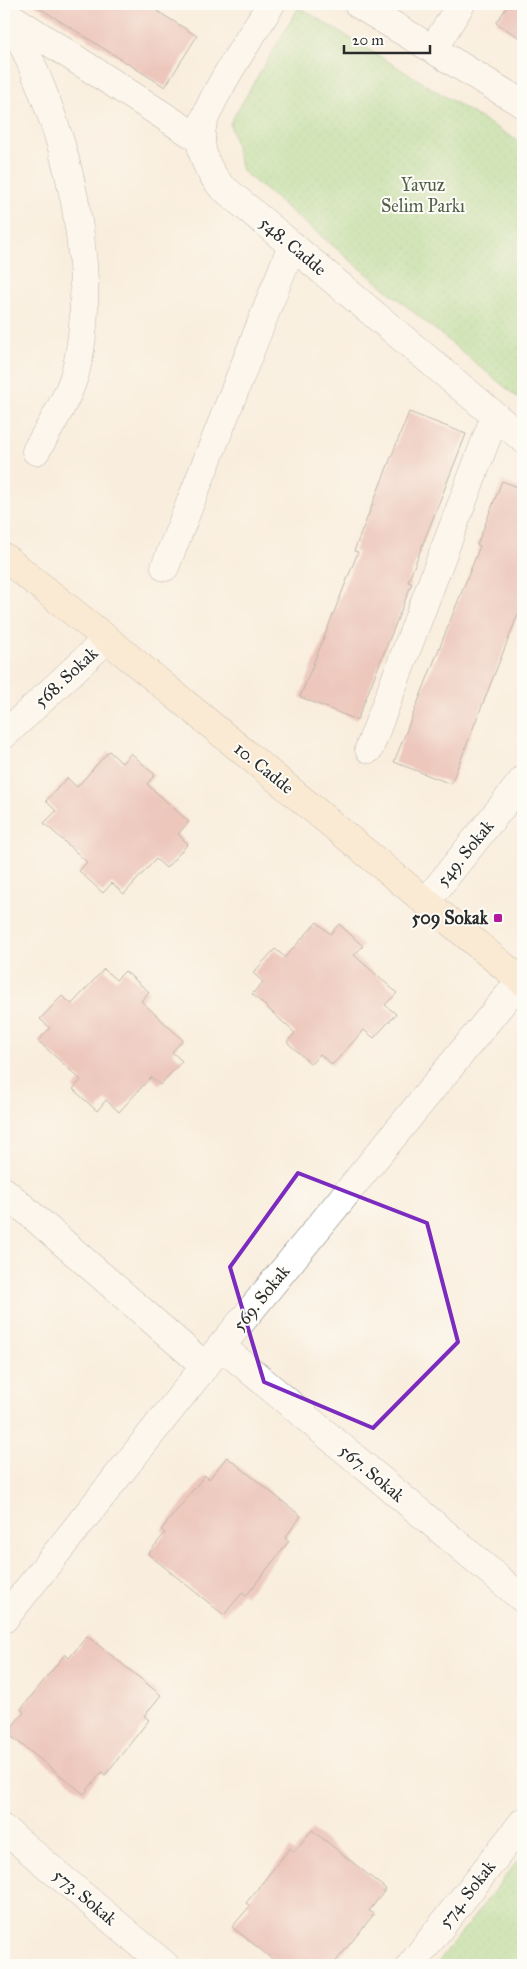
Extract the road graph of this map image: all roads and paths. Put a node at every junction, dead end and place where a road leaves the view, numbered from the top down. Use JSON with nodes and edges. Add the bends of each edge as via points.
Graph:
{"nodes":[{"id":1,"x":271,"y":4,"type":"edge"},
{"id":2,"x":358,"y":4,"type":"edge"},
{"id":3,"x":462,"y":4,"type":"edge"},
{"id":4,"x":7,"y":15,"type":"edge"},
{"id":5,"x":433,"y":49,"type":"junction"},
{"id":6,"x":523,"y":104,"type":"edge"},
{"id":7,"x":201,"y":140,"type":"junction"},
{"id":8,"x":292,"y":245,"type":"junction"},
{"id":9,"x":495,"y":416,"type":"junction"},
{"id":10,"x":523,"y":439,"type":"edge"},
{"id":11,"x":36,"y":451,"type":"dead end"},
{"id":12,"x":4,"y":557,"type":"edge"},
{"id":13,"x":165,"y":567,"type":"dead end"},
{"id":14,"x":107,"y":639,"type":"junction"},
{"id":15,"x":4,"y":735,"type":"edge"},
{"id":16,"x":369,"y":749,"type":"dead end"},
{"id":17,"x":523,"y":780,"type":"edge"},
{"id":18,"x":426,"y":902,"type":"junction"},
{"id":19,"x":522,"y":981,"type":"edge"},
{"id":20,"x":4,"y":1191,"type":"edge"},
{"id":21,"x":213,"y":1356,"type":"junction"},
{"id":22,"x":523,"y":1599,"type":"edge"},
{"id":23,"x":4,"y":1619,"type":"edge"},
{"id":24,"x":523,"y":1822,"type":"edge"},
{"id":25,"x":4,"y":1829,"type":"edge"},
{"id":26,"x":166,"y":1965,"type":"edge"},
{"id":27,"x":411,"y":1965,"type":"edge"}],
"edges":[{"from":1,"to":7,"type":"street","name":"548. Cadde","via":[[209,109]]},
{"from":2,"to":5,"type":"street"},
{"from":3,"to":5,"type":"street"},
{"from":4,"to":7,"type":"street"},
{"from":4,"to":11,"type":"street","via":[[31,60],[56,125],[78,214],[83,256],[80,354],[62,406]]},
{"from":5,"to":6,"type":"street"},
{"from":7,"to":8,"type":"street","name":"548. Cadde","via":[[204,159],[221,186]]},
{"from":8,"to":9,"type":"street","name":"548. Cadde"},
{"from":8,"to":13,"type":"street"},
{"from":9,"to":10,"type":"street","name":"548. Cadde"},
{"from":9,"to":16,"type":"street"},
{"from":12,"to":14,"type":"main road","name":"10. Cadde"},
{"from":14,"to":15,"type":"street","name":"568. Sokak"},
{"from":14,"to":18,"type":"main road","name":"10. Cadde"},
{"from":17,"to":18,"type":"street","name":"549. Sokak"},
{"from":18,"to":19,"type":"main road","name":"10. Cadde"},
{"from":19,"to":21,"type":"street","name":"569. Sokak"},
{"from":20,"to":21,"type":"street","name":"567. Sokak"},
{"from":21,"to":22,"type":"street","name":"567. Sokak"},
{"from":21,"to":23,"type":"street","name":"569. Sokak"},
{"from":24,"to":27,"type":"street","name":"574. Sokak"},
{"from":25,"to":26,"type":"street","name":"573. Sokak"}]}
